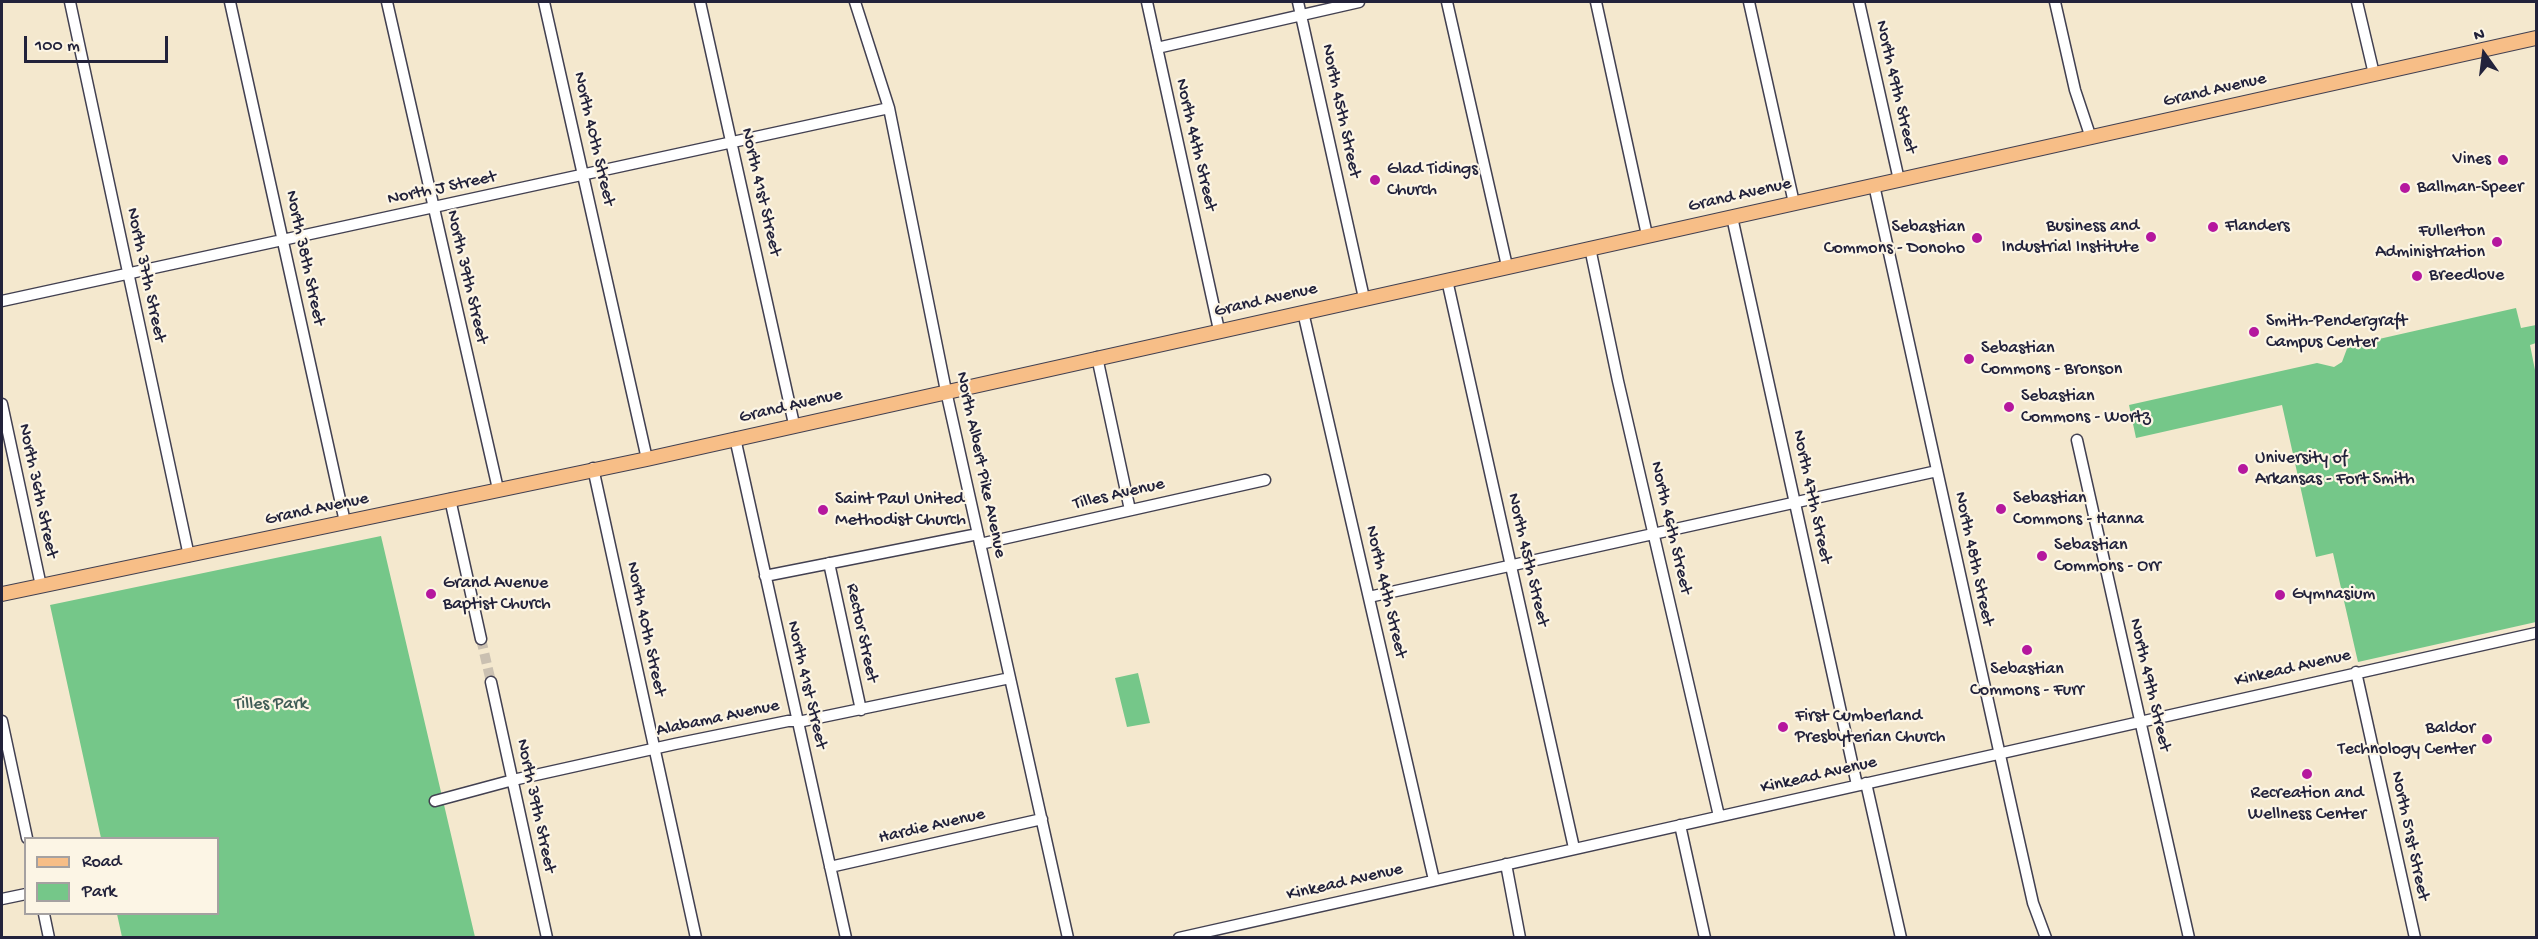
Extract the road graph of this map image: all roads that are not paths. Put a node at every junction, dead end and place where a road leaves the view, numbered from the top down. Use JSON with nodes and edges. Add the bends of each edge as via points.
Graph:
{"nodes":[{"id":1,"x":70,"y":2,"type":"edge"},
{"id":2,"x":230,"y":2,"type":"edge"},
{"id":3,"x":387,"y":2,"type":"edge"},
{"id":4,"x":544,"y":2,"type":"edge"},
{"id":5,"x":700,"y":2,"type":"edge"},
{"id":6,"x":855,"y":2,"type":"edge"},
{"id":7,"x":1147,"y":2,"type":"edge"},
{"id":8,"x":1298,"y":2,"type":"edge"},
{"id":9,"x":1359,"y":2,"type":"edge"},
{"id":10,"x":1447,"y":2,"type":"edge"},
{"id":11,"x":1596,"y":2,"type":"edge"},
{"id":12,"x":1749,"y":2,"type":"edge"},
{"id":13,"x":1859,"y":2,"type":"edge"},
{"id":14,"x":2055,"y":2,"type":"edge"},
{"id":15,"x":2357,"y":2,"type":"edge"},
{"id":16,"x":1301,"y":15,"type":"junction"},
{"id":17,"x":2536,"y":38,"type":"edge"},
{"id":18,"x":1157,"y":48,"type":"junction"},
{"id":19,"x":2374,"y":74,"type":"junction"},
{"id":20,"x":889,"y":108,"type":"junction"},
{"id":21,"x":2091,"y":138,"type":"junction"},
{"id":22,"x":732,"y":143,"type":"junction"},
{"id":23,"x":584,"y":175,"type":"junction"},
{"id":24,"x":1899,"y":180,"type":"junction"},
{"id":25,"x":1874,"y":185,"type":"junction"},
{"id":26,"x":1794,"y":203,"type":"junction"},
{"id":27,"x":434,"y":207,"type":"junction"},
{"id":28,"x":1732,"y":217,"type":"junction"},
{"id":29,"x":1647,"y":235,"type":"junction"},
{"id":30,"x":283,"y":240,"type":"junction"},
{"id":31,"x":1590,"y":248,"type":"junction"},
{"id":32,"x":1507,"y":266,"type":"junction"},
{"id":33,"x":128,"y":274,"type":"junction"},
{"id":34,"x":1447,"y":280,"type":"junction"},
{"id":35,"x":1364,"y":298,"type":"junction"},
{"id":36,"x":2,"y":301,"type":"edge"},
{"id":37,"x":1303,"y":312,"type":"junction"},
{"id":38,"x":1219,"y":330,"type":"junction"},
{"id":39,"x":1097,"y":357,"type":"junction"},
{"id":40,"x":946,"y":391,"type":"junction"},
{"id":41,"x":2,"y":404,"type":"edge"},
{"id":42,"x":794,"y":424,"type":"junction"},
{"id":43,"x":735,"y":438,"type":"junction"},
{"id":44,"x":2077,"y":440,"type":"dead end"},
{"id":45,"x":647,"y":459,"type":"junction"},
{"id":46,"x":593,"y":468,"type":"junction"},
{"id":47,"x":1937,"y":471,"type":"junction"},
{"id":48,"x":1265,"y":480,"type":"dead end"},
{"id":49,"x":498,"y":489,"type":"junction"},
{"id":50,"x":450,"y":499,"type":"junction"},
{"id":51,"x":1795,"y":502,"type":"junction"},
{"id":52,"x":1130,"y":510,"type":"junction"},
{"id":53,"x":345,"y":522,"type":"junction"},
{"id":54,"x":1653,"y":532,"type":"junction"},
{"id":55,"x":979,"y":539,"type":"junction"},
{"id":56,"x":189,"y":556,"type":"junction"},
{"id":57,"x":829,"y":563,"type":"junction"},
{"id":58,"x":1511,"y":565,"type":"junction"},
{"id":59,"x":765,"y":576,"type":"junction"},
{"id":60,"x":41,"y":585,"type":"junction"},
{"id":61,"x":2,"y":594,"type":"edge"},
{"id":62,"x":1369,"y":597,"type":"junction"},
{"id":63,"x":2536,"y":633,"type":"edge"},
{"id":64,"x":481,"y":639,"type":"tunnel mouth"},
{"id":65,"x":2356,"y":672,"type":"junction"},
{"id":66,"x":1010,"y":678,"type":"junction"},
{"id":67,"x":491,"y":682,"type":"tunnel mouth"},
{"id":68,"x":861,"y":710,"type":"junction"},
{"id":69,"x":2140,"y":720,"type":"junction"},
{"id":70,"x":2,"y":721,"type":"edge"},
{"id":71,"x":797,"y":721,"type":"junction"},
{"id":72,"x":654,"y":750,"type":"junction"},
{"id":73,"x":1999,"y":753,"type":"junction"},
{"id":74,"x":513,"y":780,"type":"junction"},
{"id":75,"x":1862,"y":784,"type":"junction"},
{"id":76,"x":435,"y":801,"type":"dead end"},
{"id":77,"x":1719,"y":816,"type":"junction"},
{"id":78,"x":1042,"y":819,"type":"junction"},
{"id":79,"x":1680,"y":825,"type":"junction"},
{"id":80,"x":27,"y":837,"type":"edge"},
{"id":81,"x":1575,"y":848,"type":"junction"},
{"id":82,"x":1506,"y":864,"type":"junction"},
{"id":83,"x":830,"y":867,"type":"junction"},
{"id":84,"x":1434,"y":880,"type":"junction"},
{"id":85,"x":24,"y":894,"type":"edge"},
{"id":86,"x":2,"y":899,"type":"edge"},
{"id":87,"x":44,"y":915,"type":"edge"},
{"id":88,"x":50,"y":938,"type":"edge"},
{"id":89,"x":547,"y":938,"type":"edge"},
{"id":90,"x":696,"y":938,"type":"edge"},
{"id":91,"x":846,"y":938,"type":"edge"},
{"id":92,"x":1068,"y":938,"type":"edge"},
{"id":93,"x":1179,"y":938,"type":"edge"},
{"id":94,"x":1520,"y":938,"type":"edge"},
{"id":95,"x":1705,"y":938,"type":"edge"},
{"id":96,"x":1901,"y":938,"type":"edge"},
{"id":97,"x":2046,"y":938,"type":"edge"},
{"id":98,"x":2189,"y":938,"type":"edge"},
{"id":99,"x":2415,"y":938,"type":"edge"}],
"edges":[{"from":1,"to":33,"type":"street","name":"North 37th Street"},
{"from":2,"to":30,"type":"street","name":"North 38th Street"},
{"from":3,"to":27,"type":"street","name":"North 39th Street"},
{"from":4,"to":23,"type":"street","name":"North 40th Street"},
{"from":5,"to":22,"type":"street","name":"North 41st Street"},
{"from":6,"to":20,"type":"street","name":"North Albert Pike Avenue"},
{"from":7,"to":18,"type":"street","name":"North 44th Street"},
{"from":8,"to":16,"type":"street","name":"North 45th Street"},
{"from":9,"to":16,"type":"street"},
{"from":10,"to":32,"type":"street"},
{"from":11,"to":29,"type":"street"},
{"from":12,"to":26,"type":"street"},
{"from":13,"to":24,"type":"street","name":"North 49th Street"},
{"from":14,"to":21,"type":"street","via":[[2075,90]]},
{"from":15,"to":19,"type":"street"},
{"from":16,"to":18,"type":"street"},
{"from":16,"to":35,"type":"street","name":"North 45th Street"},
{"from":17,"to":19,"type":"main road","name":"Grand Avenue"},
{"from":18,"to":38,"type":"street","name":"North 44th Street"},
{"from":19,"to":21,"type":"main road","name":"Grand Avenue"},
{"from":20,"to":22,"type":"street","name":"North J Street"},
{"from":20,"to":40,"type":"street","name":"North Albert Pike Avenue"},
{"from":21,"to":24,"type":"main road","name":"Grand Avenue"},
{"from":22,"to":23,"type":"street","name":"North J Street"},
{"from":22,"to":42,"type":"street","name":"North 41st Street"},
{"from":23,"to":27,"type":"street","name":"North J Street"},
{"from":23,"to":45,"type":"street","name":"North 40th Street"},
{"from":24,"to":25,"type":"main road","name":"Grand Avenue"},
{"from":25,"to":26,"type":"main road","name":"Grand Avenue"},
{"from":25,"to":47,"type":"street","name":"North 48th Street"},
{"from":26,"to":28,"type":"main road","name":"Grand Avenue"},
{"from":27,"to":30,"type":"street","name":"North J Street"},
{"from":27,"to":49,"type":"street","name":"North 39th Street"},
{"from":28,"to":29,"type":"main road","name":"Grand Avenue"},
{"from":28,"to":51,"type":"street","name":"North 47th Street"},
{"from":29,"to":31,"type":"main road","name":"Grand Avenue"},
{"from":30,"to":33,"type":"street","name":"North J Street"},
{"from":30,"to":53,"type":"street","name":"North 38th Street"},
{"from":31,"to":32,"type":"main road","name":"Grand Avenue"},
{"from":31,"to":54,"type":"street","name":"North 46th Street"},
{"from":32,"to":34,"type":"main road","name":"Grand Avenue"},
{"from":33,"to":36,"type":"street","name":"North J Street"},
{"from":33,"to":56,"type":"street","name":"North 37th Street"},
{"from":34,"to":35,"type":"main road","name":"Grand Avenue"},
{"from":34,"to":58,"type":"street","name":"North 45th Street"},
{"from":35,"to":37,"type":"main road","name":"Grand Avenue"},
{"from":37,"to":38,"type":"main road","name":"Grand Avenue"},
{"from":37,"to":62,"type":"street","name":"North 44th Street"},
{"from":38,"to":39,"type":"main road","name":"Grand Avenue"},
{"from":39,"to":40,"type":"main road","name":"Grand Avenue"},
{"from":39,"to":52,"type":"street"},
{"from":40,"to":42,"type":"main road","name":"Grand Avenue"},
{"from":40,"to":55,"type":"street","name":"North Albert Pike Avenue"},
{"from":41,"to":60,"type":"street","name":"North 36th Street"},
{"from":42,"to":43,"type":"main road","name":"Grand Avenue"},
{"from":43,"to":45,"type":"main road","name":"Grand Avenue"},
{"from":43,"to":59,"type":"street","name":"North 41st Street"},
{"from":44,"to":69,"type":"street","name":"North 49th Street"},
{"from":45,"to":46,"type":"main road","name":"Grand Avenue"},
{"from":46,"to":49,"type":"main road","name":"Grand Avenue"},
{"from":46,"to":72,"type":"street","name":"North 40th Street"},
{"from":47,"to":51,"type":"street"},
{"from":47,"to":73,"type":"street","name":"North 48th Street"},
{"from":48,"to":52,"type":"street","name":"Tilles Avenue"},
{"from":49,"to":50,"type":"main road","name":"Grand Avenue"},
{"from":50,"to":53,"type":"main road","name":"Grand Avenue"},
{"from":50,"to":64,"type":"street"},
{"from":51,"to":54,"type":"street"},
{"from":51,"to":75,"type":"street","name":"North 47th Street"},
{"from":52,"to":55,"type":"street","name":"Tilles Avenue"},
{"from":53,"to":56,"type":"main road","name":"Grand Avenue"},
{"from":54,"to":58,"type":"street"},
{"from":54,"to":77,"type":"street","name":"North 46th Street"},
{"from":55,"to":57,"type":"street","name":"Tilles Avenue"},
{"from":55,"to":66,"type":"street","name":"North Albert Pike Avenue"},
{"from":56,"to":60,"type":"main road","name":"Grand Avenue"},
{"from":57,"to":59,"type":"street","name":"Tilles Avenue"},
{"from":57,"to":68,"type":"street","name":"Rector Street"},
{"from":58,"to":62,"type":"street"},
{"from":58,"to":81,"type":"street","name":"North 45th Street"},
{"from":59,"to":71,"type":"street","name":"North 41st Street"},
{"from":60,"to":61,"type":"main road","name":"Grand Avenue"},
{"from":62,"to":84,"type":"street","name":"North 44th Street"},
{"from":63,"to":65,"type":"street","name":"Kinkead Avenue"},
{"from":65,"to":69,"type":"street","name":"Kinkead Avenue"},
{"from":65,"to":99,"type":"street","name":"North 51st Street"},
{"from":66,"to":68,"type":"street","name":"Alabama Avenue"},
{"from":66,"to":78,"type":"street","name":"North Albert Pike Avenue"},
{"from":67,"to":74,"type":"street","name":"North 39th Street"},
{"from":68,"to":71,"type":"street","name":"Alabama Avenue"},
{"from":69,"to":73,"type":"street","name":"Kinkead Avenue"},
{"from":69,"to":98,"type":"street","name":"North 49th Street"},
{"from":70,"to":80,"type":"street"},
{"from":71,"to":72,"type":"street","name":"Alabama Avenue"},
{"from":71,"to":83,"type":"street","name":"North 41st Street"},
{"from":72,"to":74,"type":"street","name":"Alabama Avenue"},
{"from":72,"to":90,"type":"street","name":"North 40th Street"},
{"from":73,"to":75,"type":"street","name":"Kinkead Avenue"},
{"from":73,"to":97,"type":"street","name":"North 48th Street","via":[[2033,903]]},
{"from":74,"to":76,"type":"street","name":"Alabama Avenue"},
{"from":74,"to":89,"type":"street","name":"North 39th Street"},
{"from":75,"to":77,"type":"street","name":"Kinkead Avenue"},
{"from":75,"to":96,"type":"street","name":"North 47th Street"},
{"from":77,"to":79,"type":"street","name":"Kinkead Avenue"},
{"from":78,"to":83,"type":"street","name":"Hardie Avenue"},
{"from":78,"to":92,"type":"street","name":"North Albert Pike Avenue"},
{"from":79,"to":81,"type":"street","name":"Kinkead Avenue"},
{"from":79,"to":95,"type":"street"},
{"from":81,"to":82,"type":"street","name":"Kinkead Avenue"},
{"from":82,"to":84,"type":"street","name":"Kinkead Avenue"},
{"from":82,"to":94,"type":"street"},
{"from":83,"to":91,"type":"street","name":"North 41st Street"},
{"from":84,"to":93,"type":"street","name":"Kinkead Avenue"},
{"from":85,"to":86,"type":"street"},
{"from":87,"to":88,"type":"street"}]}
